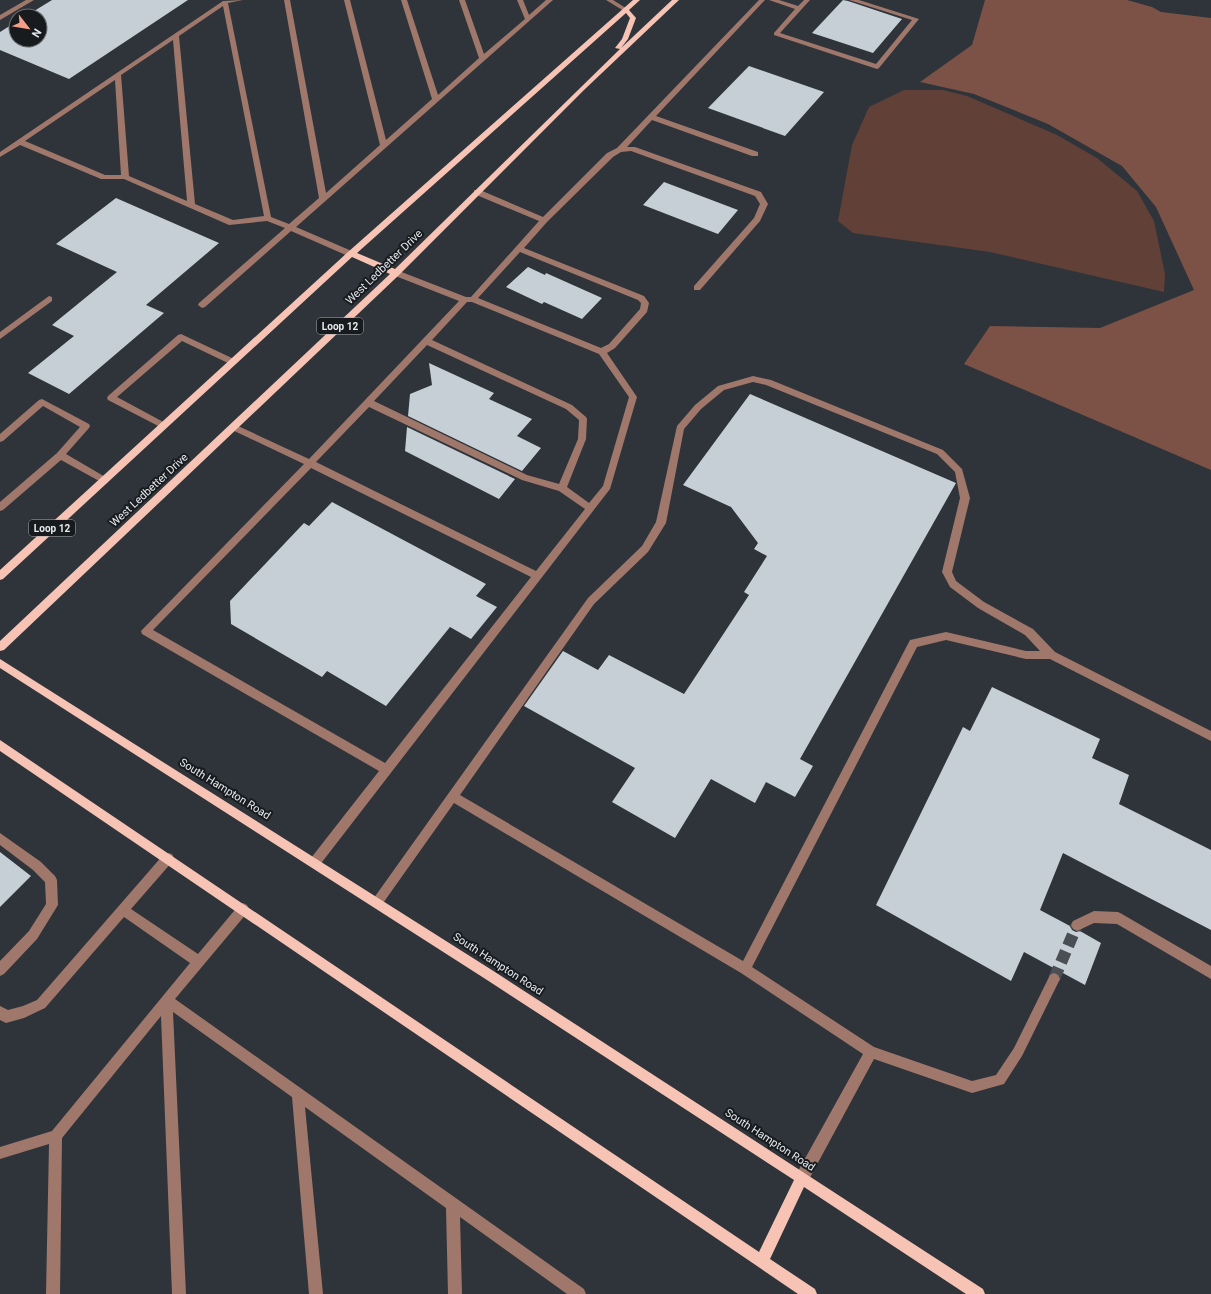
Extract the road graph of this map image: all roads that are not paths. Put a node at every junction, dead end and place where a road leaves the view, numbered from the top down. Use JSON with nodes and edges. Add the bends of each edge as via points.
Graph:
{"nodes":[{"id":1,"x":31,"y":0,"type":"edge"},
{"id":2,"x":240,"y":0,"type":"edge"},
{"id":3,"x":287,"y":0,"type":"edge"},
{"id":4,"x":347,"y":0,"type":"edge"},
{"id":5,"x":404,"y":0,"type":"edge"},
{"id":6,"x":462,"y":0,"type":"edge"},
{"id":7,"x":520,"y":0,"type":"edge"},
{"id":8,"x":550,"y":0,"type":"edge"},
{"id":9,"x":609,"y":0,"type":"edge"},
{"id":10,"x":637,"y":0,"type":"edge"},
{"id":11,"x":676,"y":0,"type":"edge"},
{"id":12,"x":762,"y":0,"type":"edge"},
{"id":13,"x":772,"y":0,"type":"edge"},
{"id":14,"x":806,"y":0,"type":"edge"},
{"id":15,"x":852,"y":0,"type":"edge"},
{"id":16,"x":225,"y":2,"type":"junction"},
{"id":17,"x":798,"y":8,"type":"junction"},
{"id":18,"x":626,"y":10,"type":"junction"},
{"id":19,"x":0,"y":18,"type":"edge"},
{"id":20,"x":528,"y":20,"type":"junction"},
{"id":21,"x":176,"y":35,"type":"junction"},
{"id":22,"x":483,"y":59,"type":"junction"},
{"id":23,"x":118,"y":74,"type":"junction"},
{"id":24,"x":582,"y":89,"type":"junction"},
{"id":25,"x":436,"y":100,"type":"junction"},
{"id":26,"x":651,"y":117,"type":"junction"},
{"id":27,"x":20,"y":142,"type":"junction"},
{"id":28,"x":384,"y":145,"type":"junction"},
{"id":29,"x":620,"y":150,"type":"junction"},
{"id":30,"x":755,"y":154,"type":"dead end"},
{"id":31,"x":0,"y":155,"type":"edge"},
{"id":32,"x":126,"y":177,"type":"junction"},
{"id":33,"x":477,"y":192,"type":"junction"},
{"id":34,"x":323,"y":198,"type":"junction"},
{"id":35,"x":191,"y":205,"type":"junction"},
{"id":36,"x":268,"y":218,"type":"junction"},
{"id":37,"x":544,"y":220,"type":"junction"},
{"id":38,"x":290,"y":227,"type":"junction"},
{"id":39,"x":519,"y":249,"type":"junction"},
{"id":40,"x":351,"y":254,"type":"junction"},
{"id":41,"x":396,"y":273,"type":"junction"},
{"id":42,"x":697,"y":288,"type":"dead end"},
{"id":43,"x":49,"y":299,"type":"dead end"},
{"id":44,"x":469,"y":299,"type":"junction"},
{"id":45,"x":202,"y":305,"type":"dead end"},
{"id":46,"x":0,"y":336,"type":"edge"},
{"id":47,"x":426,"y":341,"type":"junction"},
{"id":48,"x":602,"y":352,"type":"junction"},
{"id":49,"x":233,"y":362,"type":"junction"},
{"id":50,"x":367,"y":402,"type":"junction"},
{"id":51,"x":164,"y":426,"type":"junction"},
{"id":52,"x":233,"y":427,"type":"junction"},
{"id":53,"x":0,"y":439,"type":"edge"},
{"id":54,"x":60,"y":455,"type":"junction"},
{"id":55,"x":310,"y":463,"type":"junction"},
{"id":56,"x":104,"y":480,"type":"junction"},
{"id":57,"x":562,"y":488,"type":"junction"},
{"id":58,"x":0,"y":507,"type":"edge"},
{"id":59,"x":590,"y":508,"type":"junction"},
{"id":60,"x":0,"y":576,"type":"edge"},
{"id":61,"x":538,"y":576,"type":"junction"},
{"id":62,"x":0,"y":647,"type":"edge"},
{"id":63,"x":1051,"y":655,"type":"junction"},
{"id":64,"x":0,"y":663,"type":"edge"},
{"id":65,"x":1211,"y":736,"type":"edge"},
{"id":66,"x":0,"y":745,"type":"edge"},
{"id":67,"x":387,"y":770,"type":"junction"},
{"id":68,"x":452,"y":796,"type":"junction"},
{"id":69,"x":0,"y":838,"type":"edge"},
{"id":70,"x":168,"y":858,"type":"junction"},
{"id":71,"x":315,"y":862,"type":"junction"},
{"id":72,"x":377,"y":902,"type":"junction"},
{"id":73,"x":242,"y":909,"type":"junction"},
{"id":74,"x":123,"y":910,"type":"junction"},
{"id":75,"x":1077,"y":925,"type":"tunnel mouth"},
{"id":76,"x":198,"y":961,"type":"junction"},
{"id":77,"x":745,"y":969,"type":"junction"},
{"id":78,"x":0,"y":970,"type":"edge"},
{"id":79,"x":1211,"y":973,"type":"edge"},
{"id":80,"x":1054,"y":979,"type":"tunnel mouth"},
{"id":81,"x":166,"y":1000,"type":"junction"},
{"id":82,"x":0,"y":1012,"type":"edge"},
{"id":83,"x":871,"y":1052,"type":"junction"},
{"id":84,"x":298,"y":1094,"type":"junction"},
{"id":85,"x":56,"y":1136,"type":"junction"},
{"id":86,"x":0,"y":1153,"type":"edge"},
{"id":87,"x":802,"y":1178,"type":"junction"},
{"id":88,"x":452,"y":1204,"type":"junction"},
{"id":89,"x":762,"y":1261,"type":"junction"},
{"id":90,"x":53,"y":1294,"type":"edge"},
{"id":91,"x":179,"y":1294,"type":"edge"},
{"id":92,"x":316,"y":1294,"type":"edge"},
{"id":93,"x":455,"y":1294,"type":"edge"},
{"id":94,"x":579,"y":1294,"type":"edge"},
{"id":95,"x":810,"y":1294,"type":"edge"},
{"id":96,"x":978,"y":1294,"type":"edge"}],
"edges":[{"from":1,"to":19,"type":"lane"},
{"from":2,"to":16,"type":"lane"},
{"from":3,"to":34,"type":"lane"},
{"from":4,"to":28,"type":"lane"},
{"from":5,"to":25,"type":"lane"},
{"from":6,"to":22,"type":"lane"},
{"from":7,"to":20,"type":"lane"},
{"from":8,"to":20,"type":"lane"},
{"from":9,"to":18,"type":"lane"},
{"from":10,"to":18,"type":"main road","number":"Loop 12"},
{"from":11,"to":24,"type":"main road","name":"West Ledbetter Drive","number":"Loop 12"},
{"from":12,"to":26,"type":"lane"},
{"from":13,"to":17,"type":"lane"},
{"from":14,"to":17,"type":"lane"},
{"from":15,"to":17,"type":"lane","via":[[916,19],[878,67],[776,34]]},
{"from":16,"to":21,"type":"lane"},
{"from":16,"to":36,"type":"lane"},
{"from":18,"to":24,"type":"main road","via":[[633,18],[626,39]]},
{"from":18,"to":40,"type":"main road","number":"Loop 12"},
{"from":20,"to":22,"type":"lane"},
{"from":21,"to":23,"type":"lane"},
{"from":21,"to":35,"type":"lane"},
{"from":22,"to":25,"type":"lane"},
{"from":23,"to":27,"type":"lane"},
{"from":23,"to":32,"type":"lane"},
{"from":24,"to":33,"type":"main road","name":"West Ledbetter Drive","number":"Loop 12"},
{"from":25,"to":28,"type":"lane"},
{"from":26,"to":29,"type":"lane"},
{"from":26,"to":30,"type":"lane"},
{"from":27,"to":31,"type":"lane"},
{"from":27,"to":32,"type":"lane","via":[[104,177]]},
{"from":28,"to":34,"type":"lane"},
{"from":29,"to":37,"type":"lane","via":[[610,155]]},
{"from":29,"to":42,"type":"lane","via":[[632,149],[758,194],[764,204],[757,219]]},
{"from":32,"to":35,"type":"lane"},
{"from":33,"to":37,"type":"lane"},
{"from":33,"to":41,"type":"main road","name":"West Ledbetter Drive","number":"Loop 12"},
{"from":34,"to":38,"type":"lane"},
{"from":35,"to":36,"type":"lane","via":[[232,223]]},
{"from":36,"to":38,"type":"lane"},
{"from":37,"to":39,"type":"lane"},
{"from":38,"to":40,"type":"lane"},
{"from":38,"to":45,"type":"lane"},
{"from":39,"to":44,"type":"lane"},
{"from":39,"to":48,"type":"lane","via":[[641,298],[645,303],[644,310],[612,346]]},
{"from":40,"to":41,"type":"main road"},
{"from":40,"to":49,"type":"main road","number":"Loop 12"},
{"from":41,"to":44,"type":"lane"},
{"from":41,"to":52,"type":"main road","name":"West Ledbetter Drive","number":"Loop 12"},
{"from":43,"to":46,"type":"lane"},
{"from":44,"to":47,"type":"lane"},
{"from":44,"to":48,"type":"lane"},
{"from":47,"to":50,"type":"lane"},
{"from":47,"to":57,"type":"lane","via":[[569,407],[583,420],[582,439]]},
{"from":48,"to":59,"type":"lane","via":[[633,397],[606,487]]},
{"from":49,"to":51,"type":"main road","number":"Loop 12"},
{"from":49,"to":51,"type":"lane","via":[[181,337],[111,398]]},
{"from":50,"to":55,"type":"lane"},
{"from":50,"to":57,"type":"lane","via":[[525,478]]},
{"from":51,"to":56,"type":"main road","number":"Loop 12"},
{"from":52,"to":55,"type":"lane"},
{"from":52,"to":62,"type":"main road","name":"West Ledbetter Drive","number":"Loop 12"},
{"from":53,"to":54,"type":"lane","via":[[42,402],[86,426]]},
{"from":54,"to":56,"type":"lane"},
{"from":54,"to":58,"type":"lane"},
{"from":55,"to":61,"type":"lane"},
{"from":55,"to":67,"type":"lane","via":[[146,631]]},
{"from":56,"to":60,"type":"main road","number":"Loop 12"},
{"from":57,"to":59,"type":"lane"},
{"from":59,"to":61,"type":"lane"},
{"from":61,"to":67,"type":"lane"},
{"from":63,"to":65,"type":"lane"},
{"from":63,"to":68,"type":"lane","via":[[1029,632],[981,605],[953,584],[947,572],[965,498],[959,470],[940,452],[768,382],[753,379],[721,388],[698,407],[680,428],[661,523],[645,549],[591,601]]},
{"from":63,"to":77,"type":"lane","via":[[1026,655],[946,636],[914,643]]},
{"from":64,"to":71,"type":"main road","name":"South Hampton Road"},
{"from":66,"to":70,"type":"main road"},
{"from":67,"to":71,"type":"lane"},
{"from":68,"to":72,"type":"lane"},
{"from":68,"to":77,"type":"lane"},
{"from":69,"to":78,"type":"lane","via":[[51,880],[52,905],[33,935]]},
{"from":70,"to":73,"type":"main road"},
{"from":70,"to":74,"type":"lane"},
{"from":71,"to":72,"type":"main road","name":"South Hampton Road"},
{"from":72,"to":87,"type":"main road","name":"South Hampton Road"},
{"from":73,"to":76,"type":"lane"},
{"from":73,"to":89,"type":"main road"},
{"from":74,"to":76,"type":"lane"},
{"from":74,"to":82,"type":"lane","via":[[41,1004],[24,1012],[6,1016]]},
{"from":75,"to":79,"type":"lane","via":[[1094,917],[1118,918]]},
{"from":76,"to":81,"type":"lane"},
{"from":77,"to":83,"type":"lane"},
{"from":80,"to":83,"type":"lane","via":[[1018,1052],[1000,1080],[972,1087]]},
{"from":81,"to":84,"type":"lane"},
{"from":81,"to":85,"type":"lane"},
{"from":81,"to":91,"type":"lane"},
{"from":83,"to":87,"type":"lane"},
{"from":84,"to":88,"type":"lane"},
{"from":84,"to":92,"type":"lane"},
{"from":85,"to":86,"type":"lane"},
{"from":85,"to":90,"type":"lane"},
{"from":87,"to":89,"type":"main road"},
{"from":87,"to":96,"type":"main road","name":"South Hampton Road"},
{"from":88,"to":93,"type":"lane"},
{"from":88,"to":94,"type":"lane"},
{"from":89,"to":95,"type":"main road"}]}
